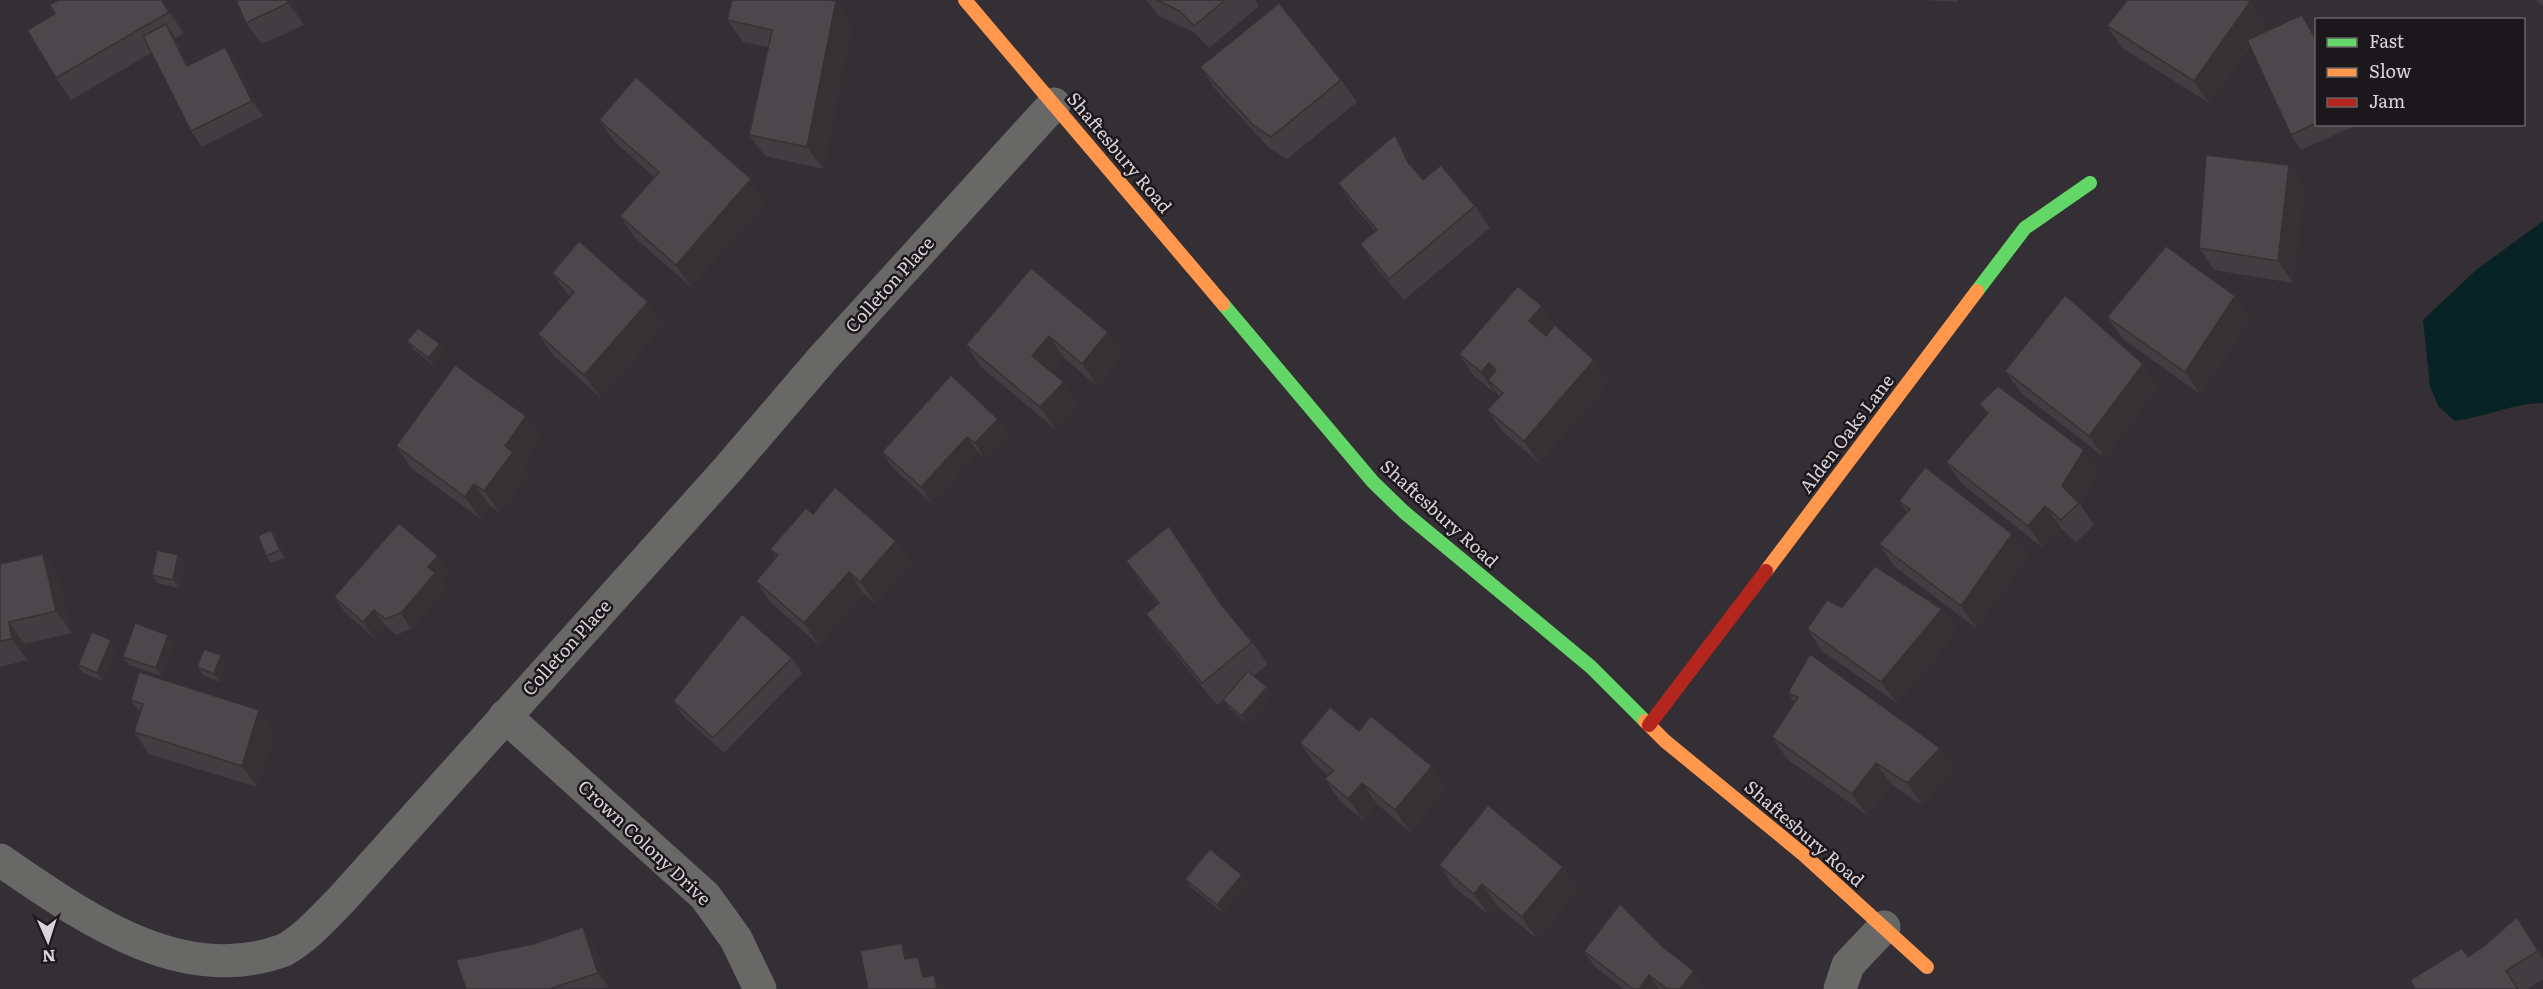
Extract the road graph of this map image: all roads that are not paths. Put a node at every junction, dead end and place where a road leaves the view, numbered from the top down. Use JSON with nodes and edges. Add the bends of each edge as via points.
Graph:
{"nodes":[{"id":1,"x":965,"y":0,"type":"edge"},
{"id":2,"x":1054,"y":104,"type":"junction"},
{"id":3,"x":2090,"y":183,"type":"dead end"},
{"id":4,"x":506,"y":716,"type":"junction"},
{"id":5,"x":1649,"y":725,"type":"junction"},
{"id":6,"x":0,"y":860,"type":"edge"},
{"id":7,"x":1884,"y":927,"type":"junction"},
{"id":8,"x":1927,"y":967,"type":"dead end"},
{"id":9,"x":760,"y":989,"type":"edge"},
{"id":10,"x":1840,"y":989,"type":"edge"}],
"edges":[{"from":1,"to":2,"type":"street","name":"Shaftesbury Road"},
{"from":2,"to":4,"type":"street","name":"Colleton Place"},
{"from":2,"to":5,"type":"street","name":"Shaftesbury Road","via":[[1373,482],[1591,667]]},
{"from":3,"to":5,"type":"street","name":"Alden Oaks Lane","via":[[2025,228]]},
{"from":4,"to":6,"type":"street","name":"Colleton Place","via":[[342,899],[303,937],[266,958],[225,966],[183,964],[143,951]]},
{"from":4,"to":9,"type":"street","name":"Crown Colony Drive","via":[[705,896],[736,939]]},
{"from":5,"to":7,"type":"street","name":"Shaftesbury Road"},
{"from":7,"to":8,"type":"street","name":"Shaftesbury Road"},
{"from":7,"to":10,"type":"street","via":[[1848,964]]}]}
